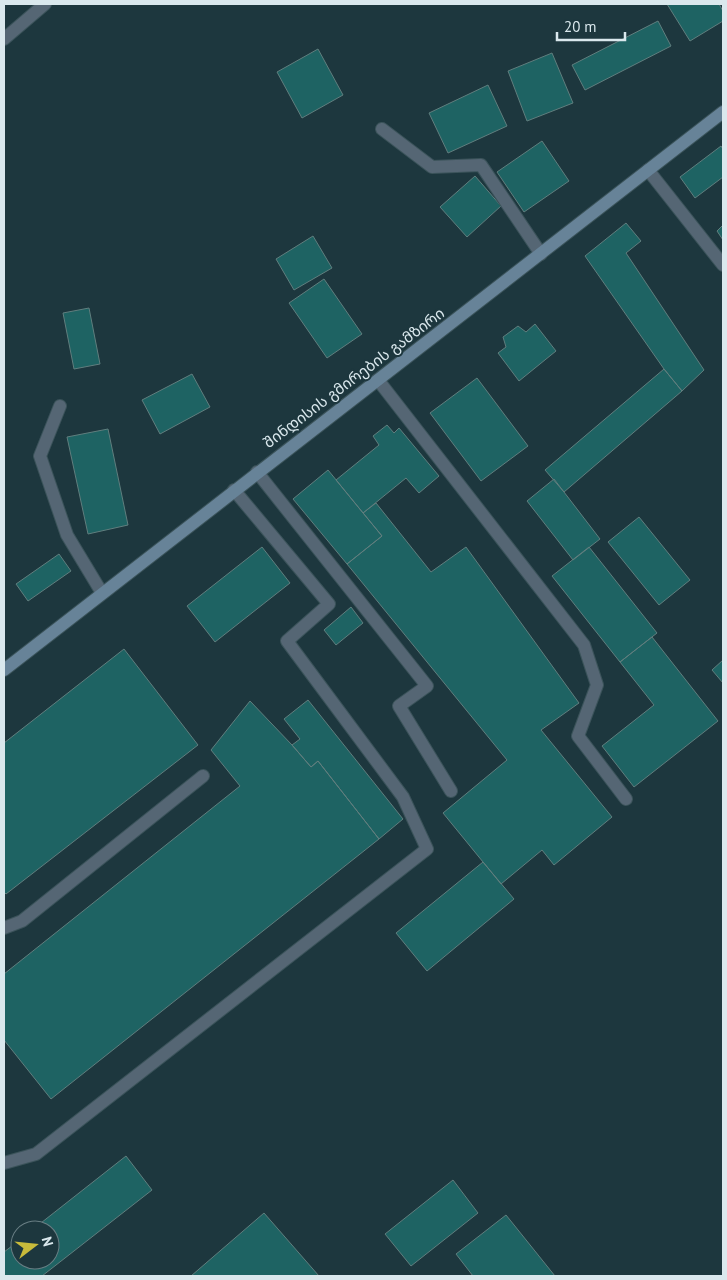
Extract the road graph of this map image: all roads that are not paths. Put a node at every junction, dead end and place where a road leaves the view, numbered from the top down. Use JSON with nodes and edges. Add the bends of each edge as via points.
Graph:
{"nodes":[{"id":1,"x":45,"y":4,"type":"edge"},
{"id":2,"x":4,"y":39,"type":"edge"},
{"id":3,"x":723,"y":112,"type":"edge"},
{"id":4,"x":382,"y":129,"type":"dead end"},
{"id":5,"x":648,"y":170,"type":"junction"},
{"id":6,"x":541,"y":254,"type":"junction"},
{"id":7,"x":723,"y":266,"type":"edge"},
{"id":8,"x":378,"y":380,"type":"junction"},
{"id":9,"x":60,"y":406,"type":"dead end"},
{"id":10,"x":257,"y":472,"type":"junction"},
{"id":11,"x":234,"y":490,"type":"junction"},
{"id":12,"x":102,"y":593,"type":"junction"},
{"id":13,"x":4,"y":670,"type":"edge"},
{"id":14,"x":202,"y":776,"type":"dead end"},
{"id":15,"x":451,"y":791,"type":"dead end"},
{"id":16,"x":626,"y":799,"type":"dead end"},
{"id":17,"x":4,"y":928,"type":"edge"},
{"id":18,"x":4,"y":1163,"type":"edge"}],
"edges":[{"from":1,"to":2,"type":"street"},
{"from":3,"to":5,"type":"main road","name":"შინდისის გმირების გამზირი"},
{"from":4,"to":6,"type":"street","via":[[432,167],[480,165]]},
{"from":5,"to":6,"type":"main road","name":"შინდისის გმირების გამზირი"},
{"from":5,"to":7,"type":"street"},
{"from":6,"to":8,"type":"main road","name":"შინდისის გმირების გამზირი"},
{"from":8,"to":10,"type":"main road","name":"შინდისის გმირების გამზირი"},
{"from":8,"to":16,"type":"street","via":[[584,645],[597,685],[578,736]]},
{"from":9,"to":12,"type":"street","via":[[40,456],[67,535]]},
{"from":10,"to":11,"type":"main road","name":"შინდისის გმირების გამზირი"},
{"from":10,"to":15,"type":"street","via":[[427,686],[399,706]]},
{"from":11,"to":12,"type":"main road","name":"შინდისის გმირების გამზირი"},
{"from":11,"to":18,"type":"street","via":[[329,604],[287,641],[403,797],[427,849],[36,1154]]},
{"from":12,"to":13,"type":"main road","name":"შინდისის გმირების გამზირი"},
{"from":14,"to":17,"type":"street","via":[[22,921]]}]}
